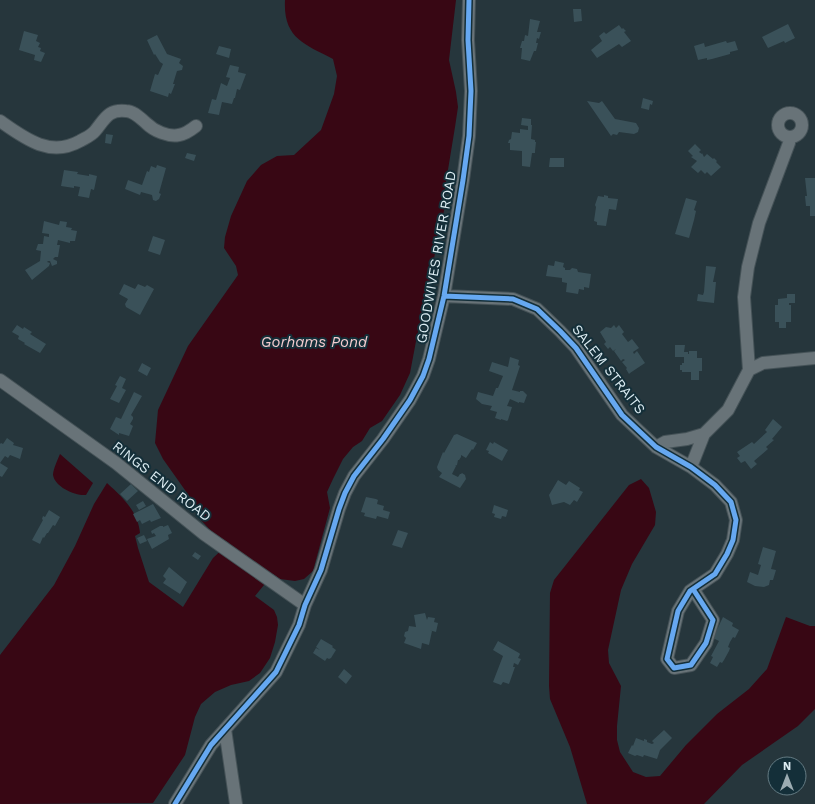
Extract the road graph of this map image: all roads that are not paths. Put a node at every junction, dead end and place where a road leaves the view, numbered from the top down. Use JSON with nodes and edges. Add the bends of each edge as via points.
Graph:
{"nodes":[{"id":1,"x":469,"y":0,"type":"edge"},
{"id":2,"x":0,"y":121,"type":"edge"},
{"id":3,"x":196,"y":126,"type":"dead end"},
{"id":4,"x":790,"y":137,"type":"dead end"},
{"id":5,"x":444,"y":296,"type":"junction"},
{"id":6,"x":815,"y":358,"type":"edge"},
{"id":7,"x":749,"y":370,"type":"junction"},
{"id":8,"x":0,"y":380,"type":"edge"},
{"id":9,"x":704,"y":434,"type":"junction"},
{"id":10,"x":656,"y":447,"type":"junction"},
{"id":11,"x":691,"y":467,"type":"junction"},
{"id":12,"x":693,"y":589,"type":"junction"},
{"id":13,"x":304,"y":605,"type":"junction"},
{"id":14,"x":225,"y":729,"type":"junction"},
{"id":15,"x":176,"y":804,"type":"edge"},
{"id":16,"x":236,"y":804,"type":"edge"}],
"edges":[{"from":1,"to":5,"type":"street","name":"GOODWIVES RIVER ROAD","via":[[469,136]]},
{"from":2,"to":3,"type":"street","via":[[29,140],[45,147],[57,148],[75,144],[87,137],[105,117],[115,111],[133,112],[156,131],[169,134],[179,135]]},
{"from":4,"to":7,"type":"street","via":[[759,223],[748,267],[744,297]]},
{"from":5,"to":10,"type":"street","name":"SALEM STRAITS","via":[[513,299],[536,309],[576,348],[622,415]]},
{"from":5,"to":13,"type":"street","name":"GOODWIVES RIVER ROAD","via":[[423,376],[410,400],[354,476],[339,509],[321,570]]},
{"from":6,"to":7,"type":"street","via":[[763,363]]},
{"from":7,"to":9,"type":"street","via":[[728,410]]},
{"from":8,"to":13,"type":"street","name":"RINGS END ROAD","via":[[110,459],[204,534]]},
{"from":9,"to":10,"type":"street","via":[[665,442]]},
{"from":9,"to":11,"type":"street"},
{"from":10,"to":11,"type":"street","name":"SALEM STRAITS"},
{"from":11,"to":12,"type":"street","name":"SALEM STRAITS","via":[[715,485],[731,502],[736,520],[733,540],[715,574]]},
{"from":12,"to":12,"type":"street","via":[[678,611],[667,659],[674,668],[691,665],[706,643],[713,620]]},
{"from":13,"to":14,"type":"street","name":"GOODWIVES RIVER ROAD","via":[[299,625],[276,672]]},
{"from":14,"to":15,"type":"street","name":"GOODWIVES RIVER ROAD","via":[[210,745]]},
{"from":14,"to":16,"type":"street"}]}
